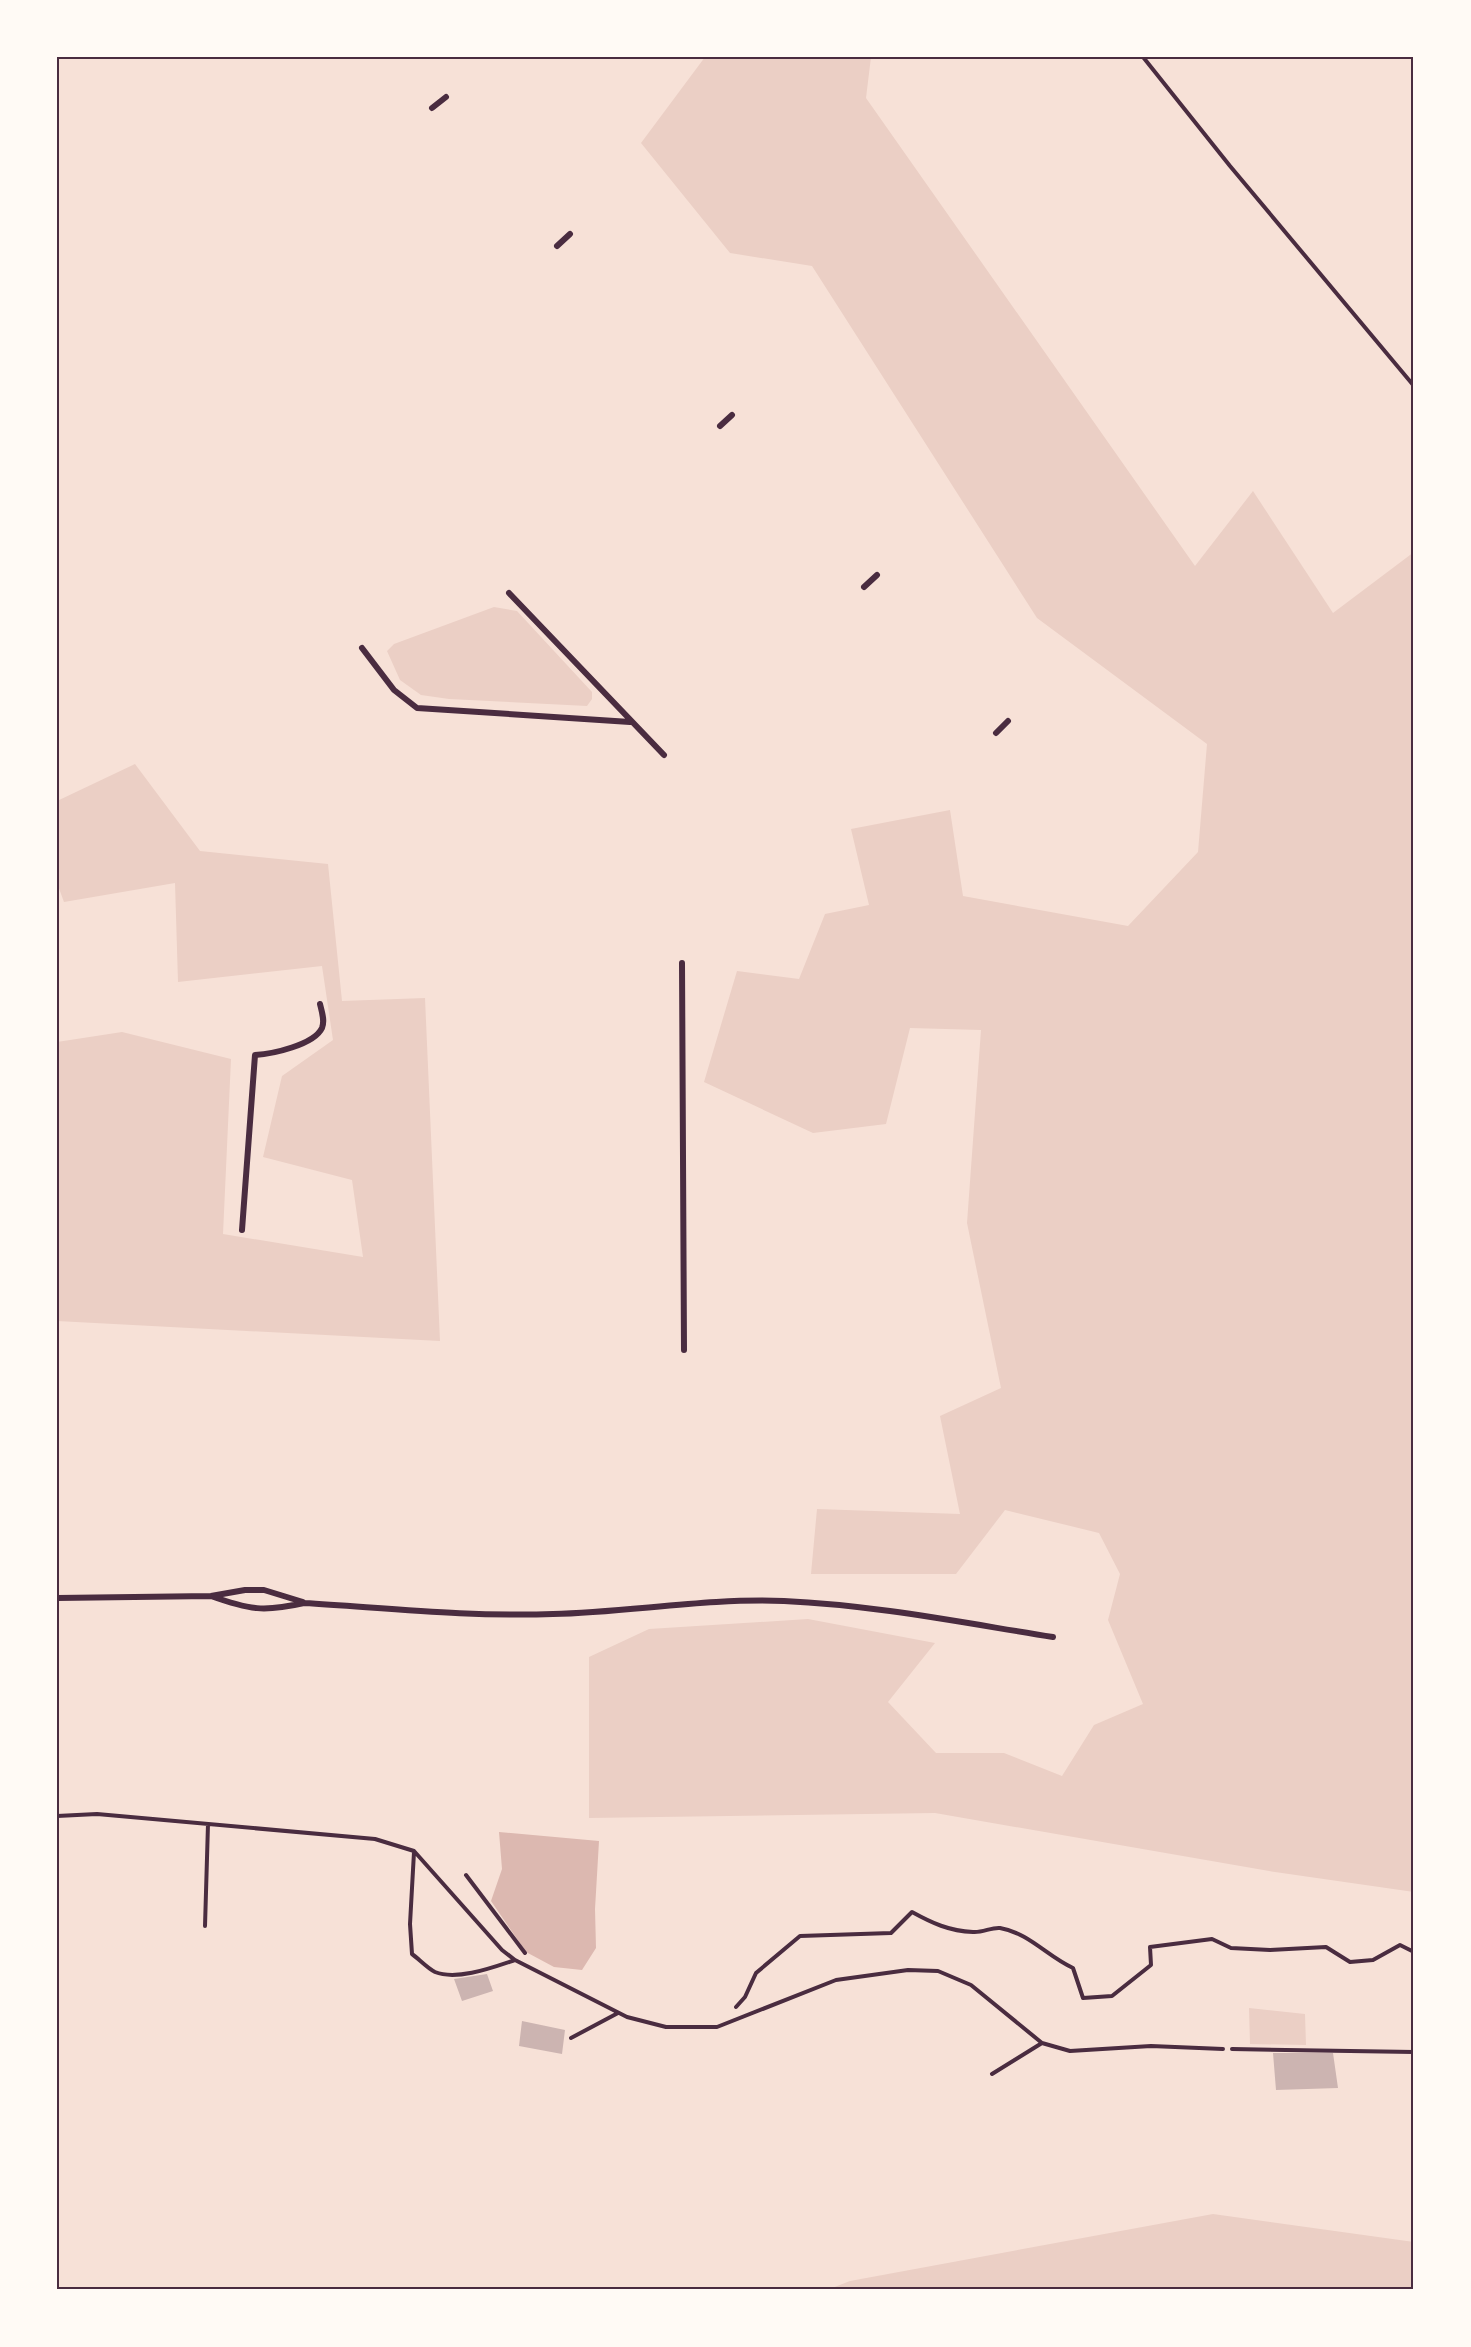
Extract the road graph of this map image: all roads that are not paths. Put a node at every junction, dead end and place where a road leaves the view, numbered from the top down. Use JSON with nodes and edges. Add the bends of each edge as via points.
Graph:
{"nodes":[{"id":1,"x":1143,"y":57,"type":"edge"},
{"id":2,"x":446,"y":97,"type":"dead end"},
{"id":3,"x":432,"y":108,"type":"dead end"},
{"id":4,"x":570,"y":234,"type":"dead end"},
{"id":5,"x":557,"y":246,"type":"dead end"},
{"id":6,"x":1414,"y":386,"type":"edge"},
{"id":7,"x":732,"y":415,"type":"dead end"},
{"id":8,"x":720,"y":426,"type":"dead end"},
{"id":9,"x":877,"y":575,"type":"dead end"},
{"id":10,"x":864,"y":587,"type":"dead end"},
{"id":11,"x":509,"y":593,"type":"dead end"},
{"id":12,"x":362,"y":648,"type":"dead end"},
{"id":13,"x":1008,"y":721,"type":"dead end"},
{"id":14,"x":630,"y":722,"type":"junction"},
{"id":15,"x":996,"y":733,"type":"dead end"},
{"id":16,"x":664,"y":755,"type":"dead end"},
{"id":17,"x":682,"y":963,"type":"dead end"},
{"id":18,"x":321,"y":1004,"type":"dead end"},
{"id":19,"x":242,"y":1230,"type":"dead end"},
{"id":20,"x":684,"y":1350,"type":"dead end"},
{"id":21,"x":211,"y":1596,"type":"junction"},
{"id":22,"x":57,"y":1598,"type":"edge"},
{"id":23,"x":304,"y":1603,"type":"junction"},
{"id":24,"x":1053,"y":1637,"type":"dead end"},
{"id":25,"x":57,"y":1816,"type":"edge"},
{"id":26,"x":208,"y":1824,"type":"junction"},
{"id":27,"x":414,"y":1851,"type":"junction"},
{"id":28,"x":205,"y":1926,"type":"dead end"},
{"id":29,"x":515,"y":1960,"type":"junction"},
{"id":30,"x":618,"y":2013,"type":"junction"},
{"id":31,"x":571,"y":2038,"type":"dead end"},
{"id":32,"x":1042,"y":2043,"type":"junction"},
{"id":33,"x":1223,"y":2049,"type":"road end"},
{"id":34,"x":992,"y":2074,"type":"dead end"}],
"edges":[{"from":1,"to":6,"type":"lane"},
{"from":2,"to":3,"type":"street"},
{"from":4,"to":5,"type":"street"},
{"from":7,"to":8,"type":"street"},
{"from":9,"to":10,"type":"street"},
{"from":11,"to":14,"type":"street"},
{"from":12,"to":14,"type":"street","via":[[394,690],[417,708]]},
{"from":13,"to":15,"type":"street"},
{"from":14,"to":16,"type":"street"},
{"from":17,"to":20,"type":"street"},
{"from":18,"to":19,"type":"street","via":[[324,1021],[315,1036],[282,1051],[255,1055]]},
{"from":21,"to":22,"type":"street"},
{"from":21,"to":23,"type":"street","via":[[264,1590]]},
{"from":21,"to":23,"type":"street","via":[[260,1610]]},
{"from":23,"to":24,"type":"street","via":[[550,1614],[781,1601],[888,1612]]},
{"from":25,"to":26,"type":"lane","via":[[97,1814]]},
{"from":26,"to":27,"type":"lane","via":[[375,1839]]},
{"from":26,"to":28,"type":"lane"},
{"from":27,"to":29,"type":"lane"},
{"from":27,"to":29,"type":"lane","via":[[412,1954],[435,1972],[454,1974]]},
{"from":29,"to":30,"type":"lane"},
{"from":30,"to":31,"type":"lane"},
{"from":30,"to":32,"type":"lane","via":[[666,2027],[717,2027],[836,1980],[908,1970],[938,1971],[971,1985]]},
{"from":32,"to":33,"type":"lane","via":[[1070,2051],[1151,2046]]},
{"from":32,"to":34,"type":"lane"}]}
